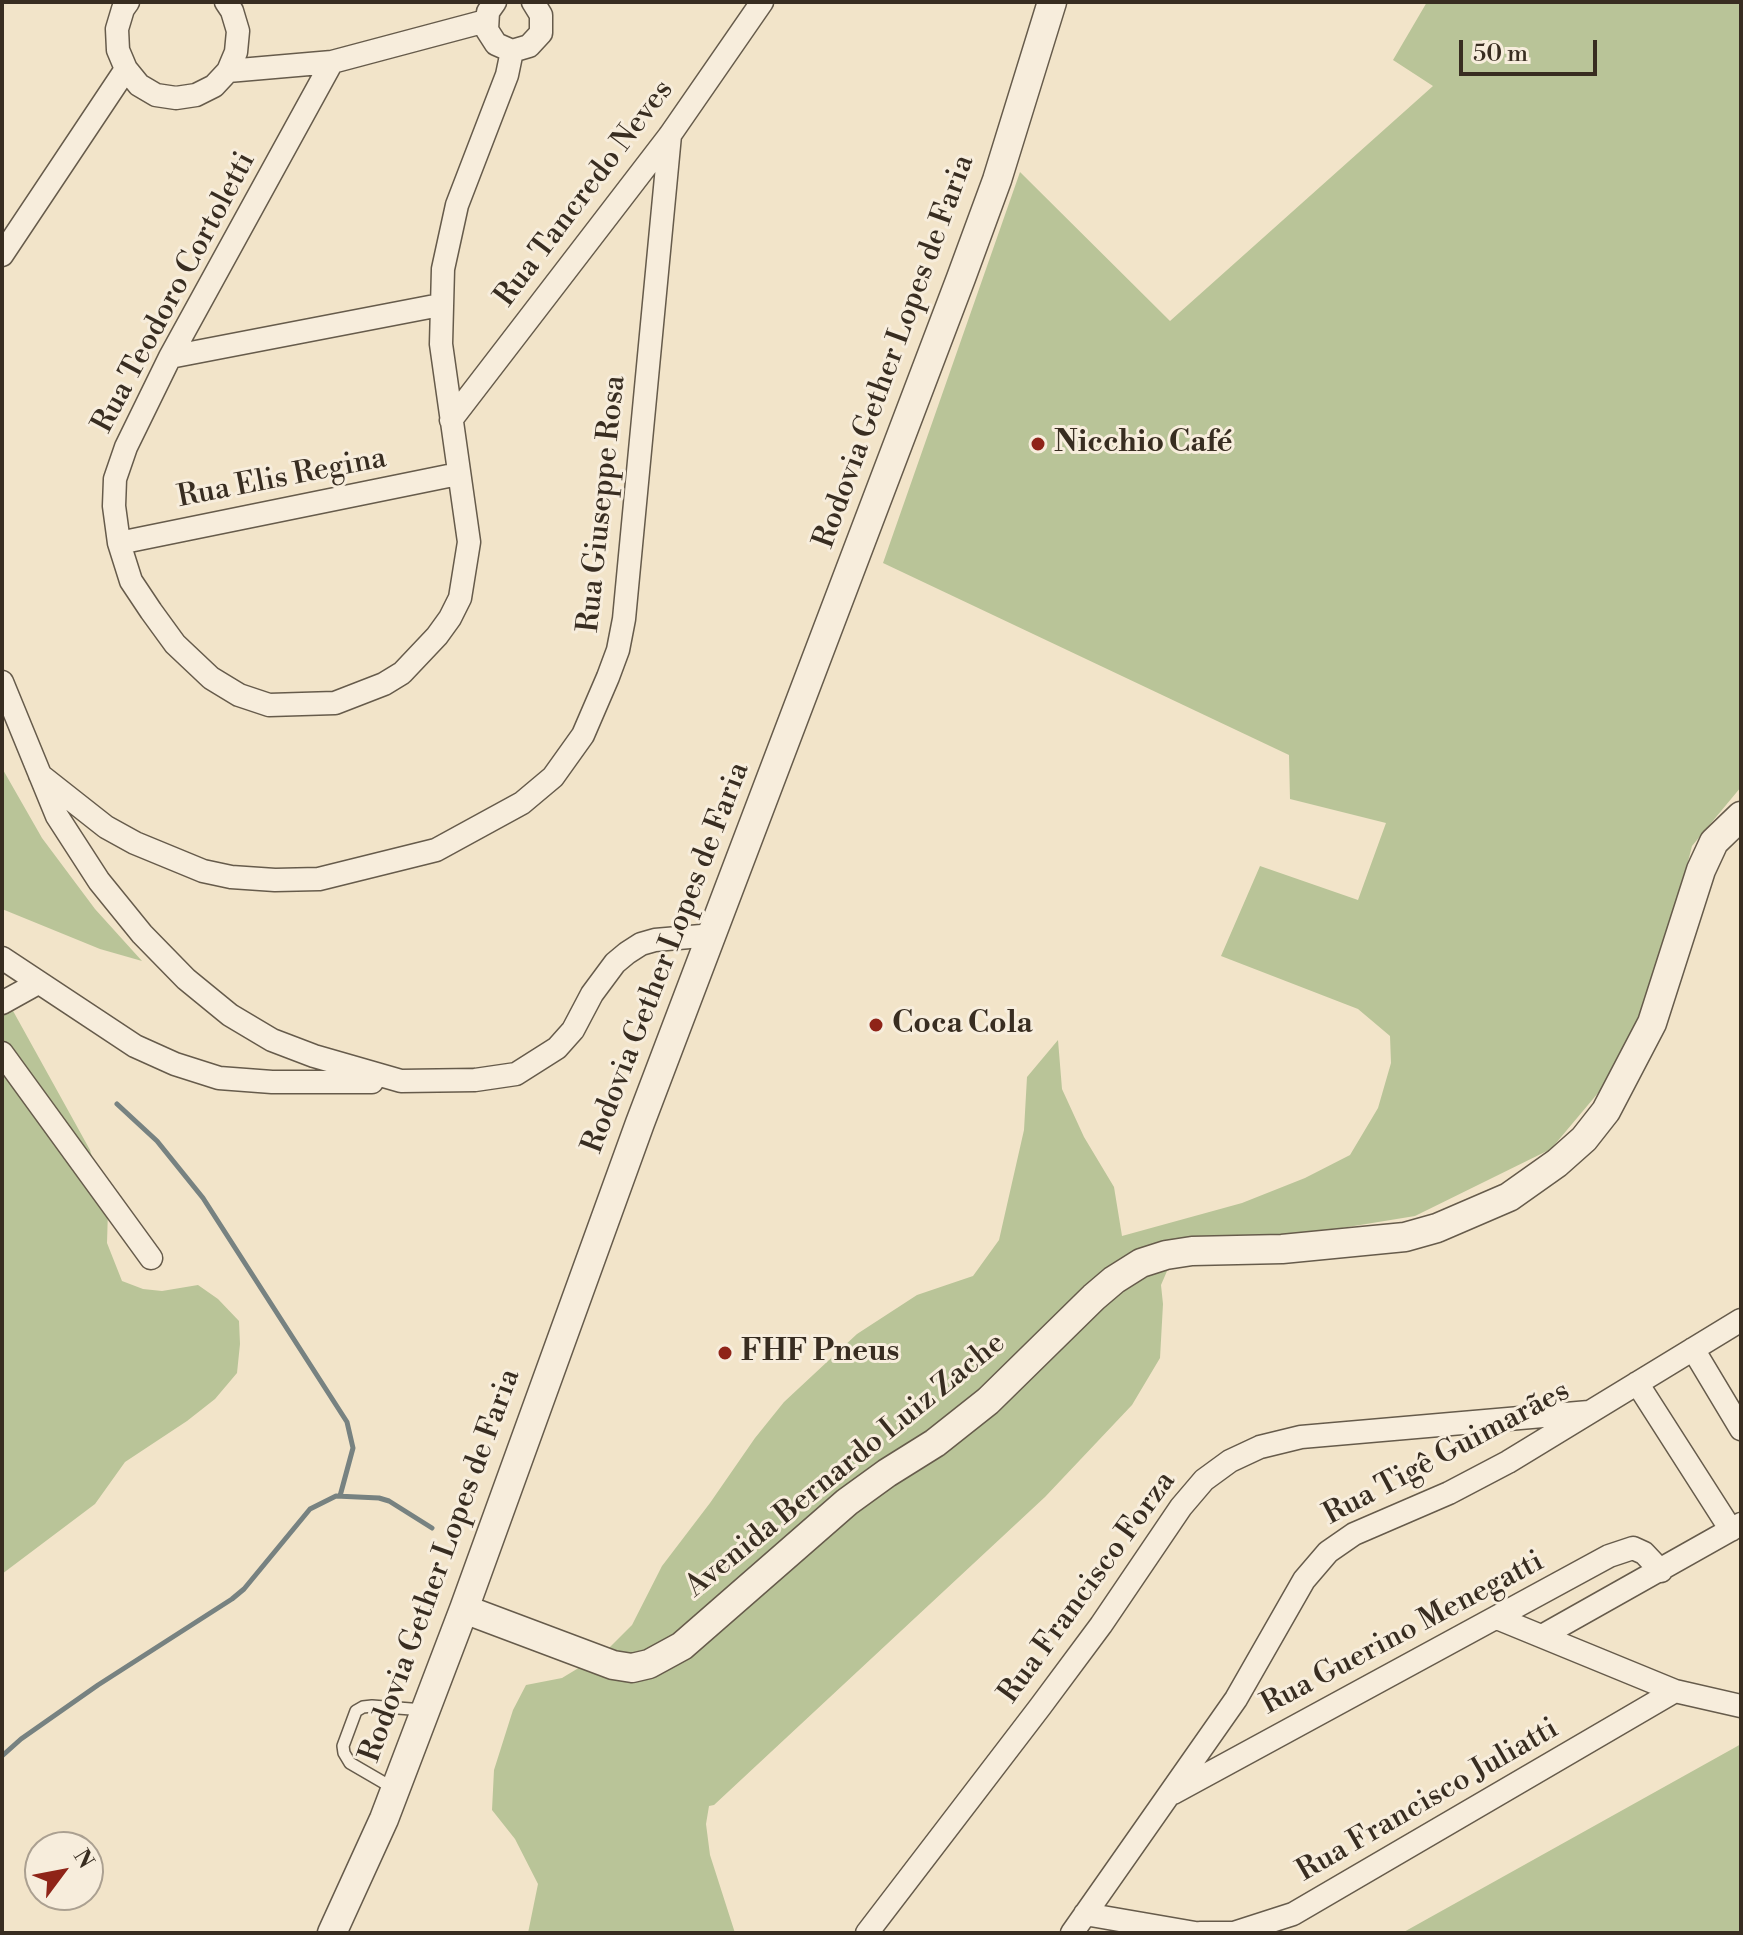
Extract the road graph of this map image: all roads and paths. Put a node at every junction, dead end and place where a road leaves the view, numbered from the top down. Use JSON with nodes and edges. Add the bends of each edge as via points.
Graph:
{"nodes":[{"id":1,"x":128,"y":2,"type":"edge"},
{"id":2,"x":226,"y":2,"type":"edge"},
{"id":3,"x":762,"y":2,"type":"edge"},
{"id":4,"x":1052,"y":2,"type":"edge"},
{"id":5,"x":541,"y":5,"type":"edge"},
{"id":6,"x":490,"y":11,"type":"edge"},
{"id":7,"x":512,"y":51,"type":"junction"},
{"id":8,"x":332,"y":62,"type":"junction"},
{"id":9,"x":126,"y":69,"type":"junction"},
{"id":10,"x":228,"y":71,"type":"junction"},
{"id":11,"x":670,"y":135,"type":"junction"},
{"id":12,"x":2,"y":255,"type":"edge"},
{"id":13,"x":440,"y":305,"type":"junction"},
{"id":14,"x":170,"y":357,"type":"junction"},
{"id":15,"x":451,"y":420,"type":"junction"},
{"id":16,"x":458,"y":474,"type":"junction"},
{"id":17,"x":119,"y":543,"type":"junction"},
{"id":18,"x":2,"y":682,"type":"edge"},
{"id":19,"x":40,"y":775,"type":"junction"},
{"id":20,"x":1741,"y":816,"type":"edge"},
{"id":21,"x":713,"y":935,"type":"junction"},
{"id":22,"x":2,"y":958,"type":"edge"},
{"id":23,"x":38,"y":983,"type":"junction"},
{"id":24,"x":2,"y":1003,"type":"edge"},
{"id":25,"x":2,"y":1053,"type":"edge"},
{"id":26,"x":401,"y":1081,"type":"junction"},
{"id":27,"x":151,"y":1258,"type":"dead end"},
{"id":28,"x":1741,"y":1320,"type":"edge"},
{"id":29,"x":1693,"y":1349,"type":"junction"},
{"id":30,"x":1637,"y":1383,"type":"junction"},
{"id":31,"x":1589,"y":1412,"type":"junction"},
{"id":32,"x":1741,"y":1429,"type":"edge"},
{"id":33,"x":1736,"y":1527,"type":"edge"},
{"id":34,"x":1661,"y":1571,"type":"junction"},
{"id":35,"x":464,"y":1609,"type":"junction"},
{"id":36,"x":1497,"y":1618,"type":"junction"},
{"id":37,"x":1542,"y":1636,"type":"junction"},
{"id":38,"x":1675,"y":1691,"type":"junction"},
{"id":39,"x":1741,"y":1706,"type":"edge"},
{"id":40,"x":425,"y":1710,"type":"junction"},
{"id":41,"x":395,"y":1790,"type":"junction"},
{"id":42,"x":1170,"y":1795,"type":"junction"},
{"id":43,"x":1085,"y":1914,"type":"junction"},
{"id":44,"x":332,"y":1933,"type":"edge"},
{"id":45,"x":867,"y":1933,"type":"edge"},
{"id":46,"x":1072,"y":1933,"type":"edge"},
{"id":47,"x":1198,"y":1933,"type":"edge"}],
"edges":[{"from":1,"to":9,"type":"street","via":[[117,29]]},
{"from":2,"to":10,"type":"street","via":[[238,31]]},
{"from":3,"to":11,"type":"street","name":"Rua Tancredo Neves"},
{"from":4,"to":21,"type":"street","name":"Rodovia Gether Lopes de Faria","via":[[997,180]]},
{"from":5,"to":7,"type":"street","via":[[536,41]]},
{"from":6,"to":7,"type":"street","via":[[490,38]]},
{"from":6,"to":8,"type":"street"},
{"from":7,"to":13,"type":"street","name":"Rua Teodoro Cortoletti","via":[[457,205]]},
{"from":8,"to":10,"type":"street"},
{"from":8,"to":14,"type":"street","name":"Rua Teodoro Cortoletti"},
{"from":9,"to":10,"type":"street","via":[[156,95],[176,98],[214,86]]},
{"from":9,"to":12,"type":"street"},
{"from":11,"to":15,"type":"street","name":"Rua Tancredo Neves"},
{"from":11,"to":19,"type":"street","name":"Rua Giuseppe Rosa","via":[[624,619],[618,650],[587,725],[553,777],[522,803],[436,850],[319,879],[275,880],[203,871],[135,843]]},
{"from":13,"to":14,"type":"street"},
{"from":13,"to":15,"type":"street","name":"Rua Teodoro Cortoletti"},
{"from":14,"to":17,"type":"street","name":"Rua Teodoro Cortoletti","via":[[115,479]]},
{"from":15,"to":16,"type":"street","name":"Rua Teodoro Cortoletti"},
{"from":16,"to":17,"type":"street","name":"Rua Elis Regina"},
{"from":16,"to":17,"type":"street","name":"Rua Teodoro Cortoletti","via":[[469,542],[460,598],[450,618],[402,673],[335,703],[269,705],[211,678],[175,644],[151,611],[131,581]]},
{"from":18,"to":19,"type":"street"},
{"from":19,"to":26,"type":"street","via":[[57,816],[99,881],[186,979],[272,1040]]},
{"from":20,"to":35,"type":"street","name":"Avenida Bernardo Luiz Zache","via":[[1714,842],[1701,870],[1652,1023],[1606,1111],[1557,1163],[1509,1197],[1405,1237],[1192,1251],[1141,1263],[1094,1297],[988,1401],[847,1502],[682,1646],[649,1664],[613,1665]]},
{"from":21,"to":26,"type":"street","via":[[655,940],[627,953],[607,973],[557,1048],[516,1074]]},
{"from":21,"to":35,"type":"street","name":"Rodovia Gether Lopes de Faria"},
{"from":22,"to":23,"type":"street"},
{"from":23,"to":24,"type":"street"},
{"from":23,"to":26,"type":"street","via":[[135,1046],[219,1078]]},
{"from":25,"to":27,"type":"street"},
{"from":28,"to":29,"type":"street","name":"Rua Tigê Guimarães"},
{"from":29,"to":30,"type":"street","name":"Rua Tigê Guimarães"},
{"from":29,"to":32,"type":"street"},
{"from":30,"to":31,"type":"street","name":"Rua Tigê Guimarães"},
{"from":30,"to":33,"type":"street"},
{"from":31,"to":42,"type":"street","name":"Rua Tigê Guimarães","via":[[1508,1462],[1354,1534],[1328,1552],[1304,1580],[1236,1699]]},
{"from":31,"to":45,"type":"street","name":"Rua Francisco Forza","via":[[1301,1437],[1230,1461],[1181,1507],[1066,1672]]},
{"from":33,"to":34,"type":"street"},
{"from":34,"to":36,"type":"street","name":"Rua Guerino Menegatti","via":[[1644,1553],[1624,1549]]},
{"from":34,"to":37,"type":"street"},
{"from":35,"to":40,"type":"street","name":"Rodovia Gether Lopes de Faria"},
{"from":36,"to":37,"type":"street"},
{"from":36,"to":42,"type":"street","name":"Rua Guerino Menegatti"},
{"from":37,"to":38,"type":"street"},
{"from":38,"to":39,"type":"street"},
{"from":38,"to":47,"type":"street","name":"Rua Francisco Juliatti","via":[[1293,1914],[1234,1933]]},
{"from":40,"to":41,"type":"street","name":"Rodovia Gether Lopes de Faria"},
{"from":40,"to":41,"type":"lane","via":[[356,1711],[343,1746],[350,1763]]},
{"from":41,"to":44,"type":"street","name":"Rodovia Gether Lopes de Faria"},
{"from":42,"to":43,"type":"street","name":"Rua Tigê Guimarães"},
{"from":43,"to":46,"type":"street","name":"Rua Tigê Guimarães"},
{"from":43,"to":47,"type":"street","name":"Rua Francisco Juliatti"}]}
